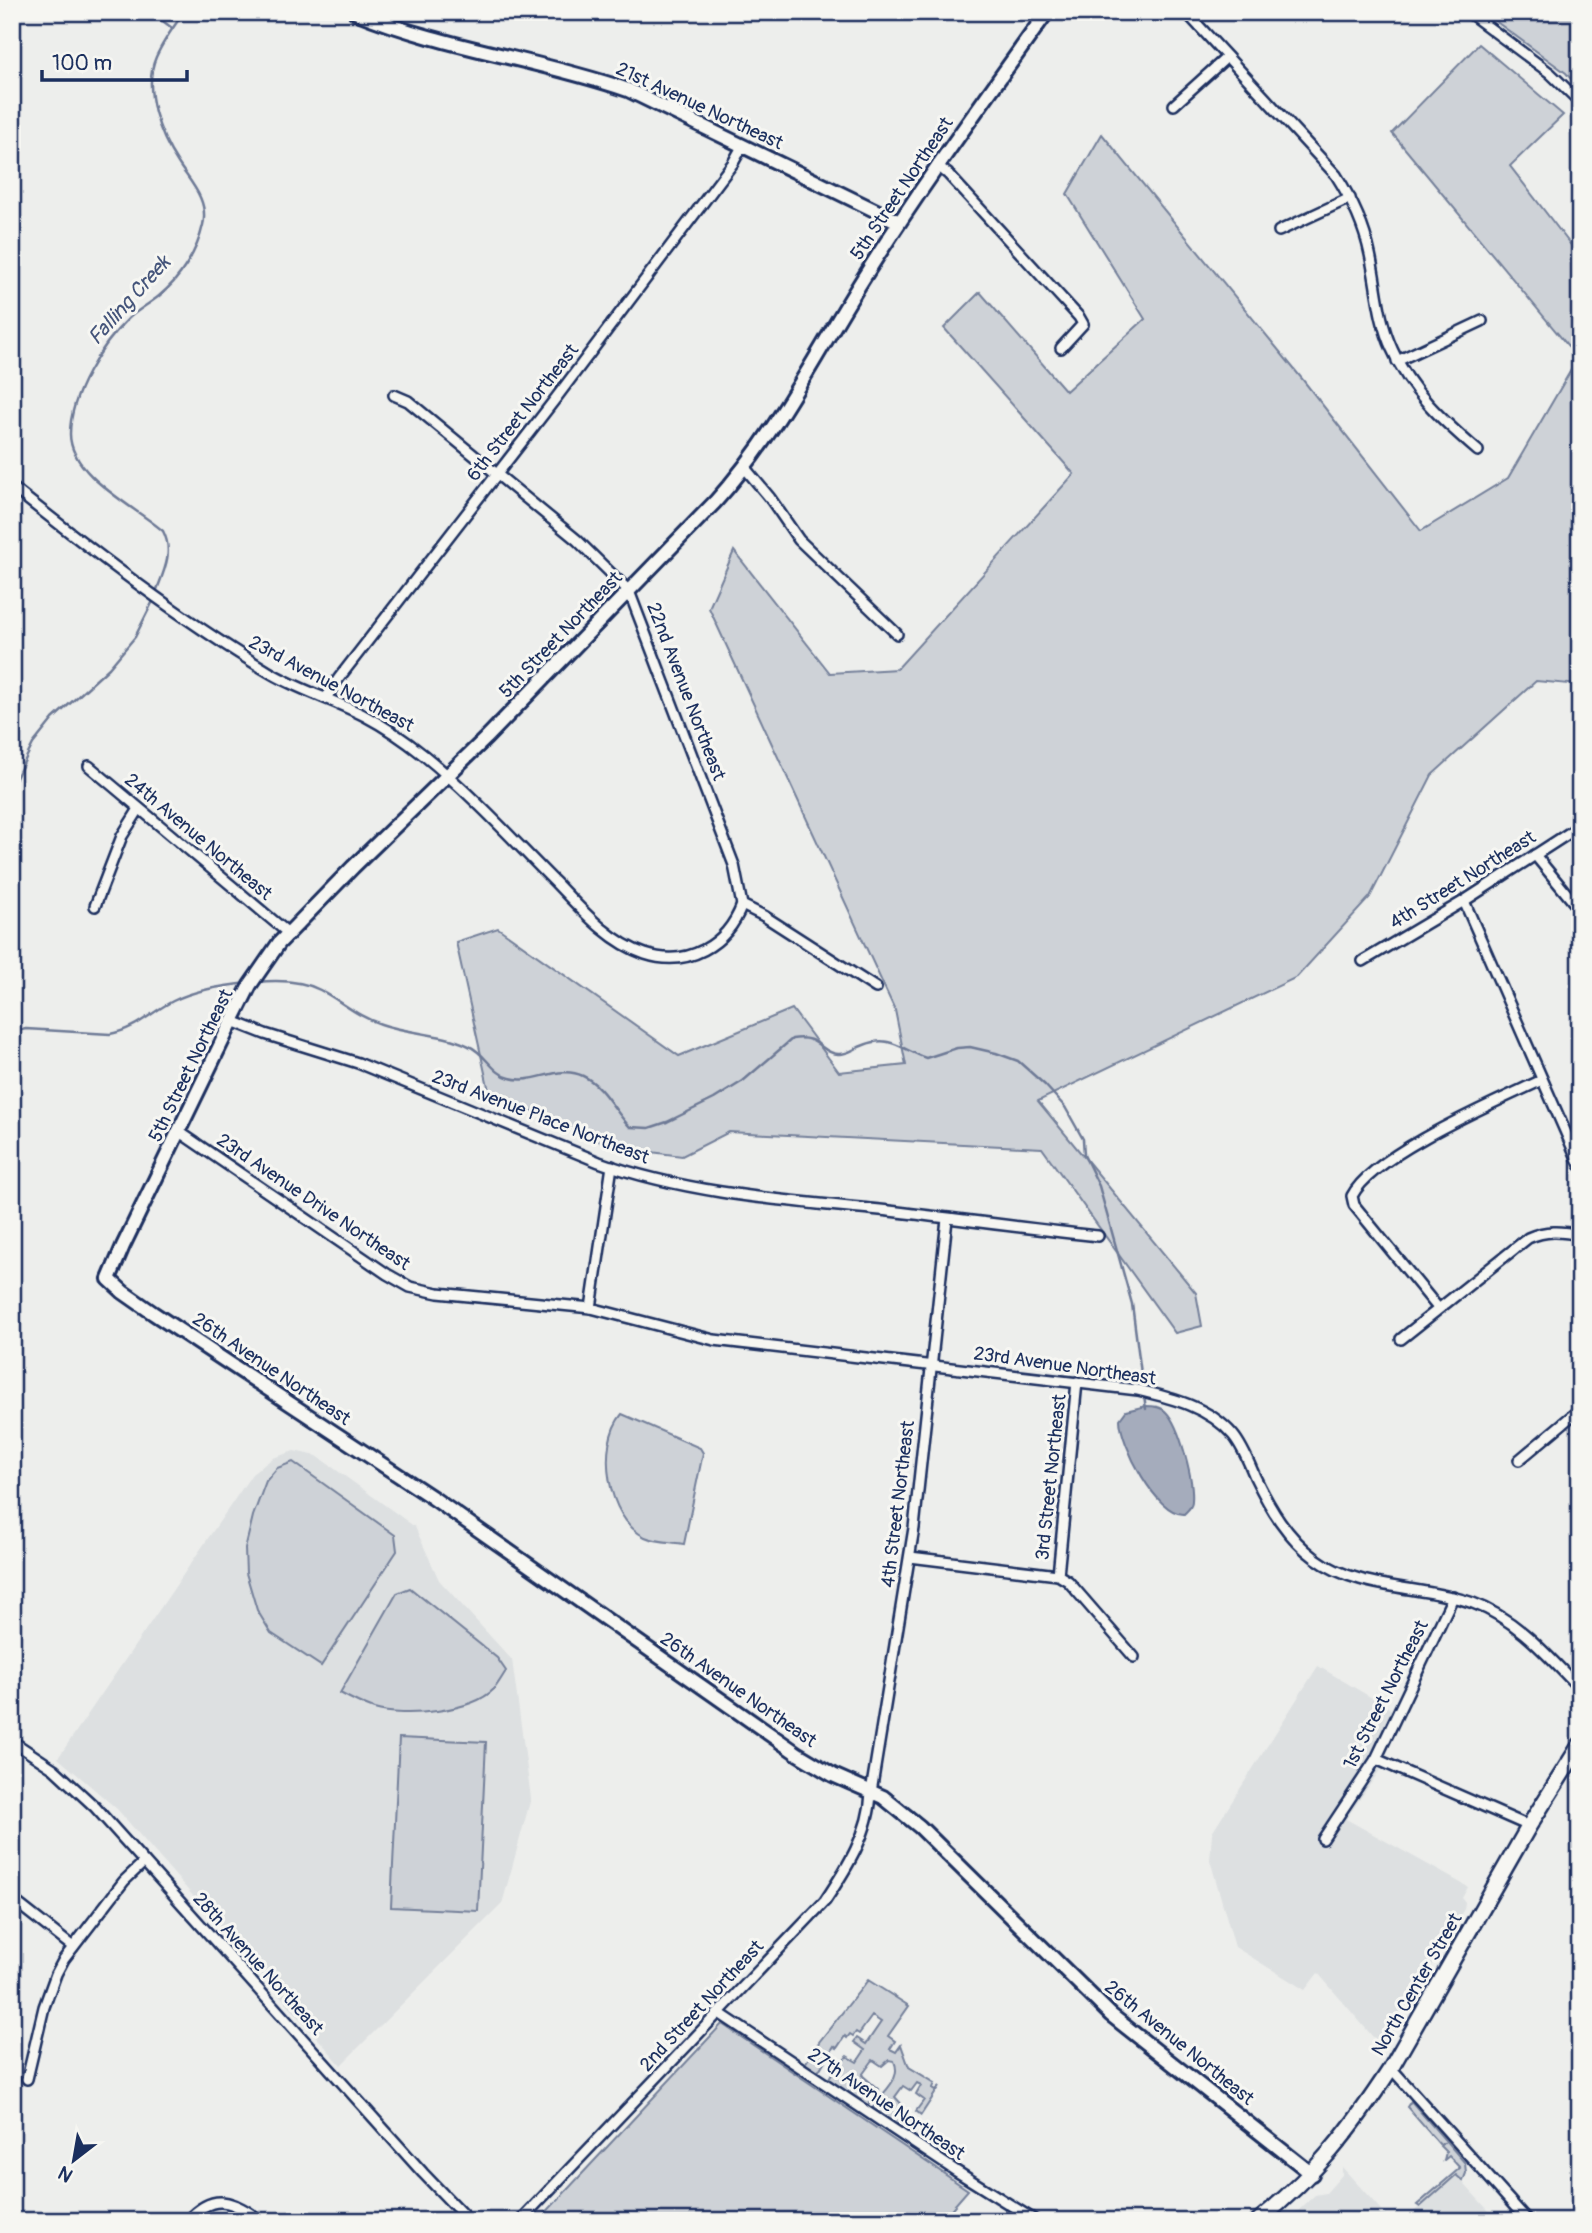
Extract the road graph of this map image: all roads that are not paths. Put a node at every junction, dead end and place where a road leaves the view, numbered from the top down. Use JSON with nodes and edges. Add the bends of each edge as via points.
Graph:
{"nodes":[{"id":1,"x":355,"y":12,"type":"edge"},
{"id":2,"x":1047,"y":12,"type":"edge"},
{"id":3,"x":1186,"y":12,"type":"edge"},
{"id":4,"x":1468,"y":12,"type":"edge"},
{"id":5,"x":1227,"y":57,"type":"junction"},
{"id":6,"x":1580,"y":102,"type":"edge"},
{"id":7,"x":1174,"y":105,"type":"dead end"},
{"id":8,"x":743,"y":145,"type":"junction"},
{"id":9,"x":937,"y":166,"type":"junction"},
{"id":10,"x":1350,"y":198,"type":"junction"},
{"id":11,"x":899,"y":222,"type":"junction"},
{"id":12,"x":1279,"y":231,"type":"dead end"},
{"id":13,"x":1482,"y":321,"type":"dead end"},
{"id":14,"x":1061,"y":348,"type":"dead end"},
{"id":15,"x":1397,"y":361,"type":"junction"},
{"id":16,"x":394,"y":395,"type":"dead end"},
{"id":17,"x":1478,"y":451,"type":"dead end"},
{"id":18,"x":745,"y":468,"type":"junction"},
{"id":19,"x":497,"y":475,"type":"junction"},
{"id":20,"x":12,"y":487,"type":"edge"},
{"id":21,"x":629,"y":591,"type":"junction"},
{"id":22,"x":897,"y":634,"type":"dead end"},
{"id":23,"x":326,"y":698,"type":"junction"},
{"id":24,"x":89,"y":766,"type":"dead end"},
{"id":25,"x":446,"y":776,"type":"junction"},
{"id":26,"x":139,"y":809,"type":"junction"},
{"id":27,"x":1580,"y":826,"type":"edge"},
{"id":28,"x":1535,"y":855,"type":"junction"},
{"id":29,"x":1464,"y":901,"type":"junction"},
{"id":30,"x":742,"y":905,"type":"junction"},
{"id":31,"x":95,"y":906,"type":"dead end"},
{"id":32,"x":1580,"y":910,"type":"edge"},
{"id":33,"x":288,"y":933,"type":"junction"},
{"id":34,"x":1363,"y":961,"type":"dead end"},
{"id":35,"x":876,"y":988,"type":"dead end"},
{"id":36,"x":232,"y":1021,"type":"junction"},
{"id":37,"x":1542,"y":1080,"type":"junction"},
{"id":38,"x":178,"y":1131,"type":"junction"},
{"id":39,"x":1580,"y":1165,"type":"edge"},
{"id":40,"x":612,"y":1166,"type":"junction"},
{"id":41,"x":947,"y":1219,"type":"junction"},
{"id":42,"x":1580,"y":1235,"type":"edge"},
{"id":43,"x":1098,"y":1236,"type":"dead end"},
{"id":44,"x":109,"y":1279,"type":"joint"},
{"id":45,"x":591,"y":1308,"type":"junction"},
{"id":46,"x":1438,"y":1308,"type":"junction"},
{"id":47,"x":1401,"y":1339,"type":"dead end"},
{"id":48,"x":931,"y":1366,"type":"junction"},
{"id":49,"x":1077,"y":1382,"type":"junction"},
{"id":50,"x":1580,"y":1409,"type":"edge"},
{"id":51,"x":1519,"y":1460,"type":"dead end"},
{"id":52,"x":909,"y":1557,"type":"junction"},
{"id":53,"x":1058,"y":1575,"type":"junction"},
{"id":54,"x":1453,"y":1597,"type":"junction"},
{"id":55,"x":1134,"y":1657,"type":"dead end"},
{"id":56,"x":1580,"y":1689,"type":"edge"},
{"id":57,"x":12,"y":1741,"type":"edge"},
{"id":58,"x":1580,"y":1745,"type":"edge"},
{"id":59,"x":1376,"y":1759,"type":"junction"},
{"id":60,"x":871,"y":1792,"type":"junction"},
{"id":61,"x":1530,"y":1826,"type":"junction"},
{"id":62,"x":1323,"y":1839,"type":"dead end"},
{"id":63,"x":144,"y":1862,"type":"junction"},
{"id":64,"x":12,"y":1899,"type":"edge"},
{"id":65,"x":73,"y":1947,"type":"junction"},
{"id":66,"x":719,"y":2013,"type":"junction"},
{"id":67,"x":1391,"y":2068,"type":"junction"},
{"id":68,"x":27,"y":2079,"type":"dead end"},
{"id":69,"x":1312,"y":2174,"type":"junction"},
{"id":70,"x":187,"y":2221,"type":"edge"},
{"id":71,"x":261,"y":2221,"type":"edge"},
{"id":72,"x":469,"y":2221,"type":"edge"},
{"id":73,"x":520,"y":2221,"type":"edge"},
{"id":74,"x":1036,"y":2221,"type":"edge"},
{"id":75,"x":1258,"y":2221,"type":"edge"},
{"id":76,"x":1528,"y":2221,"type":"edge"}],
"edges":[{"from":1,"to":8,"type":"street","name":"21st Avenue Northeast","via":[[436,40],[599,80]]},
{"from":2,"to":9,"type":"street","name":"5th Street Northeast"},
{"from":3,"to":5,"type":"street"},
{"from":4,"to":6,"type":"street","via":[[1550,73]]},
{"from":5,"to":7,"type":"street"},
{"from":5,"to":10,"type":"street","via":[[1323,159]]},
{"from":8,"to":11,"type":"street","name":"21st Avenue Northeast"},
{"from":8,"to":19,"type":"street","name":"6th Street Northeast"},
{"from":9,"to":11,"type":"street","name":"5th Street Northeast"},
{"from":9,"to":14,"type":"street","via":[[1079,317],[1083,324]]},
{"from":10,"to":12,"type":"street"},
{"from":10,"to":15,"type":"street","via":[[1366,238],[1378,304]]},
{"from":11,"to":18,"type":"street","name":"5th Street Northeast"},
{"from":13,"to":15,"type":"street"},
{"from":15,"to":17,"type":"street","via":[[1422,398]]},
{"from":16,"to":19,"type":"street","name":"22nd Avenue Northeast","via":[[408,401]]},
{"from":18,"to":21,"type":"street","name":"5th Street Northeast"},
{"from":18,"to":22,"type":"street","via":[[799,540]]},
{"from":19,"to":21,"type":"street","name":"22nd Avenue Northeast","via":[[577,540]]},
{"from":19,"to":23,"type":"street","name":"6th Street Northeast"},
{"from":20,"to":23,"type":"street","name":"23rd Avenue Northeast","via":[[243,656]]},
{"from":21,"to":25,"type":"street","name":"5th Street Northeast"},
{"from":21,"to":30,"type":"street","name":"22nd Avenue Northeast","via":[[734,865]]},
{"from":23,"to":25,"type":"street","name":"23rd Avenue Northeast","via":[[396,734]]},
{"from":24,"to":26,"type":"street","name":"24th Avenue Northeast"},
{"from":25,"to":30,"type":"street","name":"23rd Avenue Northeast","via":[[596,923],[627,946],[650,956],[676,958],[717,943]]},
{"from":25,"to":33,"type":"street","name":"5th Street Northeast"},
{"from":26,"to":31,"type":"street","via":[[122,836]]},
{"from":26,"to":33,"type":"street","name":"24th Avenue Northeast"},
{"from":27,"to":28,"type":"street","name":"4th Street Northeast"},
{"from":28,"to":29,"type":"street","name":"4th Street Northeast"},
{"from":28,"to":32,"type":"street"},
{"from":29,"to":34,"type":"street","name":"4th Street Northeast"},
{"from":29,"to":37,"type":"street"},
{"from":30,"to":35,"type":"street"},
{"from":33,"to":36,"type":"street","name":"5th Street Northeast","via":[[264,962]]},
{"from":36,"to":38,"type":"street","name":"5th Street Northeast"},
{"from":36,"to":40,"type":"street","name":"23rd Avenue Place Northeast","via":[[358,1063]]},
{"from":37,"to":39,"type":"street"},
{"from":37,"to":46,"type":"street","via":[[1434,1132],[1366,1178],[1352,1196],[1354,1205]]},
{"from":38,"to":44,"type":"street","name":"5th Street Northeast"},
{"from":38,"to":45,"type":"street","name":"23rd Avenue Drive Northeast","via":[[411,1287]]},
{"from":40,"to":41,"type":"street","name":"23rd Avenue Place Northeast","via":[[709,1189]]},
{"from":40,"to":45,"type":"street"},
{"from":41,"to":43,"type":"street","name":"23rd Avenue Place Northeast"},
{"from":41,"to":48,"type":"street","name":"4th Street Northeast"},
{"from":42,"to":46,"type":"street","via":[[1558,1231],[1528,1238]]},
{"from":44,"to":60,"type":"street","name":"26th Avenue Northeast","via":[[153,1313],[433,1498],[798,1754]]},
{"from":45,"to":48,"type":"street","name":"23rd Avenue Drive Northeast","via":[[714,1340]]},
{"from":46,"to":47,"type":"street"},
{"from":48,"to":49,"type":"street","name":"23rd Avenue Northeast"},
{"from":48,"to":52,"type":"street","name":"4th Street Northeast"},
{"from":49,"to":53,"type":"street","name":"3rd Street Northeast"},
{"from":49,"to":54,"type":"street","name":"23rd Avenue Northeast","via":[[1160,1395],[1209,1415],[1238,1442],[1278,1519],[1314,1558],[1364,1580]]},
{"from":50,"to":51,"type":"street"},
{"from":52,"to":53,"type":"street"},
{"from":52,"to":60,"type":"street","name":"4th Street Northeast"},
{"from":53,"to":55,"type":"street"},
{"from":54,"to":56,"type":"street","name":"23rd Avenue Northeast","via":[[1513,1625]]},
{"from":54,"to":59,"type":"street","name":"1st Street Northeast"},
{"from":57,"to":63,"type":"street","name":"28th Avenue Northeast","via":[[78,1790]]},
{"from":58,"to":61,"type":"main road","name":"North Center Street"},
{"from":59,"to":61,"type":"street"},
{"from":59,"to":62,"type":"street","name":"1st Street Northeast"},
{"from":60,"to":66,"type":"street","name":"2nd Street Northeast","via":[[871,1810],[860,1840],[825,1901]]},
{"from":60,"to":69,"type":"street","name":"26th Avenue Northeast","via":[[920,1827],[1111,2015]]},
{"from":61,"to":67,"type":"main road","name":"North Center Street"},
{"from":63,"to":65,"type":"street"},
{"from":63,"to":72,"type":"street","name":"28th Avenue Northeast"},
{"from":64,"to":65,"type":"street"},
{"from":65,"to":68,"type":"street","via":[[49,1990]]},
{"from":66,"to":73,"type":"street","name":"2nd Street Northeast"},
{"from":66,"to":74,"type":"street","name":"27th Avenue Northeast"},
{"from":67,"to":69,"type":"main road","name":"North Center Street","via":[[1349,2131]]},
{"from":67,"to":76,"type":"street"},
{"from":69,"to":75,"type":"main road","name":"North Center Street"},
{"from":70,"to":71,"type":"street","via":[[203,2207],[225,2201]]}]}
